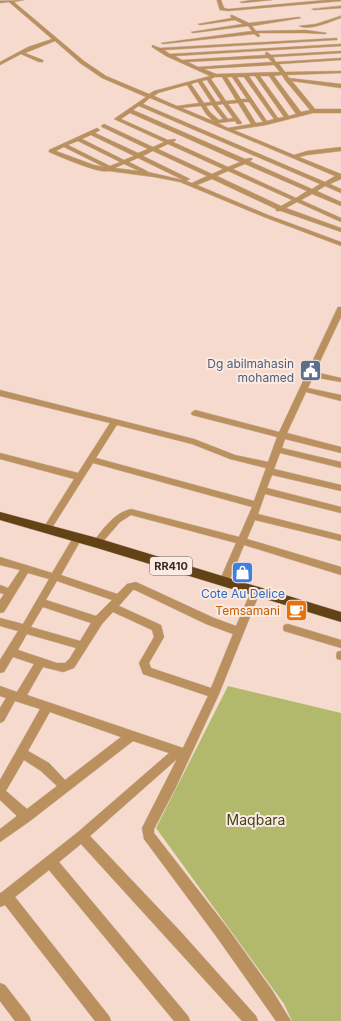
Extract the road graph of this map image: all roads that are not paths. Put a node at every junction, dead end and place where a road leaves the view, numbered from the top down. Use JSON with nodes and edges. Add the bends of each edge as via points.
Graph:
{"nodes":[{"id":1,"x":22,"y":0,"type":"edge"},
{"id":2,"x":219,"y":0,"type":"edge"},
{"id":3,"x":270,"y":0,"type":"edge"},
{"id":4,"x":282,"y":0,"type":"edge"},
{"id":5,"x":341,"y":0,"type":"edge"},
{"id":6,"x":242,"y":1,"type":"edge"},
{"id":7,"x":5,"y":2,"type":"edge"},
{"id":8,"x":288,"y":5,"type":"junction"},
{"id":9,"x":341,"y":7,"type":"edge"},
{"id":10,"x":228,"y":10,"type":"junction"},
{"id":11,"x":248,"y":10,"type":"junction"},
{"id":12,"x":306,"y":10,"type":"dead end"},
{"id":13,"x":296,"y":14,"type":"junction"},
{"id":14,"x":341,"y":17,"type":"edge"},
{"id":15,"x":236,"y":19,"type":"junction"},
{"id":16,"x":262,"y":21,"type":"junction"},
{"id":17,"x":200,"y":24,"type":"dead end"},
{"id":18,"x":249,"y":25,"type":"junction"},
{"id":19,"x":316,"y":25,"type":"junction"},
{"id":20,"x":269,"y":26,"type":"junction"},
{"id":21,"x":273,"y":32,"type":"junction"},
{"id":22,"x":296,"y":33,"type":"junction"},
{"id":23,"x":325,"y":33,"type":"junction"},
{"id":24,"x":258,"y":35,"type":"junction"},
{"id":25,"x":240,"y":36,"type":"junction"},
{"id":26,"x":56,"y":39,"type":"junction"},
{"id":27,"x":335,"y":39,"type":"junction"},
{"id":28,"x":201,"y":40,"type":"junction"},
{"id":29,"x":302,"y":41,"type":"junction"},
{"id":30,"x":261,"y":43,"type":"junction"},
{"id":31,"x":244,"y":44,"type":"junction"},
{"id":32,"x":341,"y":44,"type":"edge"},
{"id":33,"x":203,"y":47,"type":"junction"},
{"id":34,"x":306,"y":47,"type":"junction"},
{"id":35,"x":158,"y":49,"type":"junction"},
{"id":36,"x":264,"y":50,"type":"junction"},
{"id":37,"x":341,"y":52,"type":"edge"},
{"id":38,"x":22,"y":53,"type":"junction"},
{"id":39,"x":207,"y":53,"type":"junction"},
{"id":40,"x":319,"y":53,"type":"junction"},
{"id":41,"x":311,"y":54,"type":"junction"},
{"id":42,"x":168,"y":55,"type":"junction"},
{"id":43,"x":269,"y":56,"type":"junction"},
{"id":44,"x":209,"y":59,"type":"junction"},
{"id":45,"x":341,"y":59,"type":"edge"},
{"id":46,"x":41,"y":60,"type":"dead end"},
{"id":47,"x":325,"y":60,"type":"junction"},
{"id":48,"x":181,"y":61,"type":"junction"},
{"id":49,"x":316,"y":61,"type":"junction"},
{"id":50,"x":273,"y":63,"type":"junction"},
{"id":51,"x":0,"y":64,"type":"edge"},
{"id":52,"x":197,"y":68,"type":"junction"},
{"id":53,"x":322,"y":70,"type":"junction"},
{"id":54,"x":341,"y":71,"type":"edge"},
{"id":55,"x":257,"y":74,"type":"junction"},
{"id":56,"x":270,"y":74,"type":"junction"},
{"id":57,"x":233,"y":75,"type":"junction"},
{"id":58,"x":245,"y":75,"type":"junction"},
{"id":59,"x":282,"y":75,"type":"junction"},
{"id":60,"x":215,"y":76,"type":"junction"},
{"id":61,"x":224,"y":76,"type":"junction"},
{"id":62,"x":208,"y":78,"type":"junction"},
{"id":63,"x":199,"y":80,"type":"junction"},
{"id":64,"x":188,"y":82,"type":"junction"},
{"id":65,"x":341,"y":86,"type":"edge"},
{"id":66,"x":150,"y":96,"type":"junction"},
{"id":67,"x":251,"y":100,"type":"junction"},
{"id":68,"x":238,"y":101,"type":"junction"},
{"id":69,"x":226,"y":102,"type":"junction"},
{"id":70,"x":214,"y":103,"type":"junction"},
{"id":71,"x":139,"y":104,"type":"junction"},
{"id":72,"x":202,"y":104,"type":"junction"},
{"id":73,"x":177,"y":107,"type":"junction"},
{"id":74,"x":130,"y":111,"type":"junction"},
{"id":75,"x":313,"y":111,"type":"junction"},
{"id":76,"x":341,"y":111,"type":"edge"},
{"id":77,"x":300,"y":115,"type":"junction"},
{"id":78,"x":288,"y":118,"type":"junction"},
{"id":79,"x":117,"y":119,"type":"junction"},
{"id":80,"x":236,"y":119,"type":"junction"},
{"id":81,"x":277,"y":120,"type":"junction"},
{"id":82,"x":226,"y":121,"type":"junction"},
{"id":83,"x":216,"y":122,"type":"junction"},
{"id":84,"x":266,"y":123,"type":"junction"},
{"id":85,"x":254,"y":125,"type":"junction"},
{"id":86,"x":104,"y":126,"type":"junction"},
{"id":87,"x":242,"y":127,"type":"junction"},
{"id":88,"x":198,"y":129,"type":"junction"},
{"id":89,"x":229,"y":129,"type":"junction"},
{"id":90,"x":91,"y":132,"type":"junction"},
{"id":91,"x":185,"y":135,"type":"junction"},
{"id":92,"x":78,"y":139,"type":"junction"},
{"id":93,"x":169,"y":142,"type":"junction"},
{"id":94,"x":63,"y":145,"type":"junction"},
{"id":95,"x":272,"y":148,"type":"junction"},
{"id":96,"x":153,"y":149,"type":"junction"},
{"id":97,"x":340,"y":151,"type":"edge"},
{"id":98,"x":139,"y":155,"type":"junction"},
{"id":99,"x":259,"y":155,"type":"junction"},
{"id":100,"x":293,"y":157,"type":"junction"},
{"id":101,"x":125,"y":161,"type":"junction"},
{"id":102,"x":247,"y":161,"type":"junction"},
{"id":103,"x":108,"y":169,"type":"junction"},
{"id":104,"x":230,"y":169,"type":"junction"},
{"id":105,"x":149,"y":174,"type":"junction"},
{"id":106,"x":214,"y":176,"type":"junction"},
{"id":107,"x":341,"y":176,"type":"edge"},
{"id":108,"x":195,"y":184,"type":"junction"},
{"id":109,"x":325,"y":185,"type":"junction"},
{"id":110,"x":341,"y":191,"type":"edge"},
{"id":111,"x":313,"y":192,"type":"junction"},
{"id":112,"x":297,"y":200,"type":"junction"},
{"id":113,"x":341,"y":204,"type":"edge"},
{"id":114,"x":282,"y":209,"type":"junction"},
{"id":115,"x":266,"y":216,"type":"junction"},
{"id":116,"x":341,"y":220,"type":"edge"},
{"id":117,"x":341,"y":230,"type":"edge"},
{"id":118,"x":341,"y":244,"type":"edge"},
{"id":119,"x":341,"y":309,"type":"edge"},
{"id":120,"x":311,"y":374,"type":"junction"},
{"id":121,"x":341,"y":380,"type":"edge"},
{"id":122,"x":304,"y":389,"type":"junction"},
{"id":123,"x":0,"y":393,"type":"edge"},
{"id":124,"x":341,"y":398,"type":"edge"},
{"id":125,"x":195,"y":413,"type":"dead end"},
{"id":126,"x":114,"y":423,"type":"junction"},
{"id":127,"x":282,"y":436,"type":"junction"},
{"id":128,"x":277,"y":450,"type":"junction"},
{"id":129,"x":341,"y":450,"type":"edge"},
{"id":130,"x":0,"y":456,"type":"edge"},
{"id":131,"x":91,"y":460,"type":"junction"},
{"id":132,"x":341,"y":465,"type":"edge"},
{"id":133,"x":270,"y":468,"type":"junction"},
{"id":134,"x":80,"y":477,"type":"junction"},
{"id":135,"x":341,"y":488,"type":"edge"},
{"id":136,"x":262,"y":490,"type":"junction"},
{"id":137,"x":257,"y":505,"type":"junction"},
{"id":138,"x":341,"y":510,"type":"edge"},
{"id":139,"x":0,"y":516,"type":"edge"},
{"id":140,"x":252,"y":516,"type":"junction"},
{"id":141,"x":47,"y":529,"type":"junction"},
{"id":142,"x":77,"y":538,"type":"junction"},
{"id":143,"x":341,"y":538,"type":"edge"},
{"id":144,"x":241,"y":541,"type":"junction"},
{"id":145,"x":97,"y":543,"type":"junction"},
{"id":146,"x":0,"y":561,"type":"edge"},
{"id":147,"x":26,"y":569,"type":"junction"},
{"id":148,"x":341,"y":571,"type":"edge"},
{"id":149,"x":55,"y":577,"type":"junction"},
{"id":150,"x":224,"y":582,"type":"junction"},
{"id":151,"x":0,"y":589,"type":"edge"},
{"id":152,"x":10,"y":592,"type":"junction"},
{"id":153,"x":255,"y":592,"type":"junction"},
{"id":154,"x":120,"y":599,"type":"junction"},
{"id":155,"x":40,"y":602,"type":"junction"},
{"id":156,"x":112,"y":607,"type":"junction"},
{"id":157,"x":0,"y":608,"type":"edge"},
{"id":158,"x":341,"y":617,"type":"edge"},
{"id":159,"x":98,"y":621,"type":"junction"},
{"id":160,"x":0,"y":622,"type":"edge"},
{"id":161,"x":288,"y":628,"type":"dead end"},
{"id":162,"x":25,"y":629,"type":"junction"},
{"id":163,"x":240,"y":632,"type":"junction"},
{"id":164,"x":341,"y":644,"type":"edge"},
{"id":165,"x":82,"y":646,"type":"junction"},
{"id":166,"x":10,"y":652,"type":"junction"},
{"id":167,"x":41,"y":662,"type":"junction"},
{"id":168,"x":0,"y":669,"type":"edge"},
{"id":169,"x":0,"y":691,"type":"edge"},
{"id":170,"x":214,"y":694,"type":"junction"},
{"id":171,"x":16,"y":696,"type":"junction"},
{"id":172,"x":47,"y":707,"type":"junction"},
{"id":173,"x":0,"y":718,"type":"edge"},
{"id":174,"x":131,"y":736,"type":"junction"},
{"id":175,"x":21,"y":753,"type":"junction"},
{"id":176,"x":182,"y":753,"type":"junction"},
{"id":177,"x":64,"y":787,"type":"junction"},
{"id":178,"x":0,"y":792,"type":"edge"},
{"id":179,"x":26,"y":817,"type":"junction"},
{"id":180,"x":0,"y":836,"type":"edge"},
{"id":181,"x":82,"y":836,"type":"junction"},
{"id":182,"x":50,"y":861,"type":"junction"},
{"id":183,"x":3,"y":899,"type":"edge"},
{"id":184,"x":0,"y":990,"type":"edge"},
{"id":185,"x":24,"y":1021,"type":"edge"},
{"id":186,"x":104,"y":1021,"type":"edge"},
{"id":187,"x":184,"y":1021,"type":"edge"},
{"id":188,"x":251,"y":1021,"type":"edge"},
{"id":189,"x":284,"y":1021,"type":"edge"}],
"edges":[{"from":1,"to":7,"type":"street"},
{"from":2,"to":10,"type":"street","via":[[222,9]]},
{"from":3,"to":6,"type":"street"},
{"from":4,"to":8,"type":"street"},
{"from":5,"to":8,"type":"street"},
{"from":6,"to":11,"type":"street"},
{"from":7,"to":26,"type":"street"},
{"from":8,"to":11,"type":"street"},
{"from":8,"to":13,"type":"street"},
{"from":9,"to":12,"type":"street"},
{"from":10,"to":11,"type":"street"},
{"from":10,"to":15,"type":"street"},
{"from":13,"to":16,"type":"street"},
{"from":13,"to":19,"type":"street"},
{"from":14,"to":19,"type":"street"},
{"from":15,"to":17,"type":"street"},
{"from":15,"to":18,"type":"street"},
{"from":16,"to":18,"type":"street"},
{"from":16,"to":20,"type":"street"},
{"from":18,"to":24,"type":"street"},
{"from":18,"to":28,"type":"street","via":[[193,32]]},
{"from":19,"to":20,"type":"street"},
{"from":19,"to":23,"type":"street"},
{"from":20,"to":21,"type":"street"},
{"from":21,"to":22,"type":"street"},
{"from":21,"to":24,"type":"street"},
{"from":22,"to":23,"type":"street"},
{"from":22,"to":24,"type":"street"},
{"from":22,"to":29,"type":"street"},
{"from":23,"to":27,"type":"street"},
{"from":24,"to":25,"type":"street"},
{"from":24,"to":30,"type":"street"},
{"from":25,"to":28,"type":"street"},
{"from":25,"to":31,"type":"street"},
{"from":26,"to":38,"type":"street"},
{"from":26,"to":66,"type":"street","via":[[104,78]]},
{"from":27,"to":29,"type":"street"},
{"from":27,"to":32,"type":"street"},
{"from":28,"to":33,"type":"street"},
{"from":28,"to":35,"type":"street","via":[[154,45]]},
{"from":29,"to":30,"type":"street"},
{"from":29,"to":34,"type":"street"},
{"from":30,"to":31,"type":"street"},
{"from":30,"to":36,"type":"street"},
{"from":31,"to":33,"type":"street"},
{"from":32,"to":34,"type":"street"},
{"from":33,"to":35,"type":"street"},
{"from":33,"to":39,"type":"street"},
{"from":34,"to":36,"type":"street"},
{"from":34,"to":41,"type":"street"},
{"from":35,"to":42,"type":"street"},
{"from":36,"to":39,"type":"street"},
{"from":36,"to":43,"type":"street"},
{"from":37,"to":40,"type":"street"},
{"from":38,"to":46,"type":"street"},
{"from":38,"to":51,"type":"street"},
{"from":39,"to":42,"type":"street"},
{"from":39,"to":44,"type":"street"},
{"from":40,"to":41,"type":"street"},
{"from":40,"to":47,"type":"street"},
{"from":41,"to":43,"type":"street"},
{"from":42,"to":48,"type":"street"},
{"from":43,"to":44,"type":"street"},
{"from":43,"to":50,"type":"street"},
{"from":44,"to":48,"type":"street"},
{"from":45,"to":47,"type":"street"},
{"from":47,"to":49,"type":"street"},
{"from":48,"to":52,"type":"street"},
{"from":49,"to":50,"type":"street"},
{"from":49,"to":53,"type":"street"},
{"from":50,"to":52,"type":"street"},
{"from":50,"to":59,"type":"street"},
{"from":52,"to":60,"type":"street"},
{"from":53,"to":54,"type":"street"},
{"from":53,"to":59,"type":"street"},
{"from":54,"to":59,"type":"street"},
{"from":55,"to":56,"type":"street"},
{"from":55,"to":58,"type":"street"},
{"from":55,"to":78,"type":"street"},
{"from":56,"to":59,"type":"street"},
{"from":56,"to":77,"type":"street"},
{"from":57,"to":58,"type":"street"},
{"from":57,"to":61,"type":"street"},
{"from":57,"to":67,"type":"street"},
{"from":58,"to":81,"type":"street"},
{"from":59,"to":65,"type":"street"},
{"from":59,"to":75,"type":"street"},
{"from":60,"to":61,"type":"street"},
{"from":60,"to":62,"type":"street"},
{"from":61,"to":68,"type":"street"},
{"from":62,"to":63,"type":"street"},
{"from":62,"to":69,"type":"street"},
{"from":63,"to":64,"type":"street"},
{"from":63,"to":70,"type":"street"},
{"from":64,"to":66,"type":"street","via":[[160,90]]},
{"from":64,"to":72,"type":"street"},
{"from":66,"to":71,"type":"street"},
{"from":66,"to":73,"type":"street"},
{"from":67,"to":68,"type":"street"},
{"from":67,"to":84,"type":"street"},
{"from":68,"to":69,"type":"street"},
{"from":68,"to":85,"type":"street"},
{"from":69,"to":70,"type":"street"},
{"from":69,"to":80,"type":"street"},
{"from":70,"to":72,"type":"street"},
{"from":70,"to":82,"type":"street"},
{"from":71,"to":74,"type":"street"},
{"from":71,"to":88,"type":"street"},
{"from":72,"to":73,"type":"street"},
{"from":72,"to":83,"type":"street"},
{"from":73,"to":83,"type":"street"},
{"from":74,"to":79,"type":"street"},
{"from":74,"to":91,"type":"street"},
{"from":75,"to":76,"type":"street"},
{"from":75,"to":77,"type":"street"},
{"from":77,"to":78,"type":"street"},
{"from":78,"to":81,"type":"street"},
{"from":79,"to":86,"type":"street"},
{"from":79,"to":93,"type":"street"},
{"from":80,"to":82,"type":"street"},
{"from":80,"to":87,"type":"street"},
{"from":81,"to":84,"type":"street"},
{"from":82,"to":83,"type":"street"},
{"from":83,"to":88,"type":"street"},
{"from":83,"to":89,"type":"street"},
{"from":84,"to":85,"type":"street"},
{"from":85,"to":87,"type":"street"},
{"from":86,"to":90,"type":"street"},
{"from":86,"to":96,"type":"street"},
{"from":87,"to":89,"type":"street"},
{"from":88,"to":91,"type":"street"},
{"from":88,"to":99,"type":"street"},
{"from":89,"to":95,"type":"street"},
{"from":90,"to":92,"type":"street"},
{"from":90,"to":98,"type":"street"},
{"from":91,"to":93,"type":"street"},
{"from":91,"to":102,"type":"street"},
{"from":92,"to":94,"type":"street"},
{"from":92,"to":101,"type":"street"},
{"from":93,"to":96,"type":"street"},
{"from":93,"to":104,"type":"street"},
{"from":94,"to":103,"type":"street"},
{"from":94,"to":103,"type":"street","via":[[51,152],[93,167]]},
{"from":95,"to":99,"type":"street"},
{"from":95,"to":100,"type":"street"},
{"from":96,"to":98,"type":"street"},
{"from":96,"to":106,"type":"street"},
{"from":97,"to":100,"type":"street","via":[[307,153]]},
{"from":98,"to":101,"type":"street"},
{"from":98,"to":108,"type":"street"},
{"from":99,"to":102,"type":"street"},
{"from":99,"to":109,"type":"street"},
{"from":100,"to":107,"type":"street"},
{"from":101,"to":103,"type":"street"},
{"from":101,"to":105,"type":"street"},
{"from":102,"to":104,"type":"street"},
{"from":102,"to":111,"type":"street"},
{"from":103,"to":105,"type":"street"},
{"from":104,"to":106,"type":"street"},
{"from":104,"to":112,"type":"street"},
{"from":105,"to":108,"type":"street"},
{"from":106,"to":108,"type":"street"},
{"from":106,"to":114,"type":"street"},
{"from":107,"to":109,"type":"street"},
{"from":108,"to":115,"type":"street"},
{"from":109,"to":110,"type":"street"},
{"from":109,"to":111,"type":"street"},
{"from":111,"to":112,"type":"street"},
{"from":111,"to":113,"type":"street"},
{"from":112,"to":114,"type":"street"},
{"from":112,"to":116,"type":"street"},
{"from":114,"to":115,"type":"street"},
{"from":114,"to":117,"type":"street"},
{"from":115,"to":118,"type":"street"},
{"from":119,"to":120,"type":"street"},
{"from":120,"to":121,"type":"street"},
{"from":120,"to":122,"type":"street"},
{"from":122,"to":124,"type":"street"},
{"from":122,"to":127,"type":"street"},
{"from":123,"to":126,"type":"street"},
{"from":125,"to":127,"type":"street"},
{"from":126,"to":131,"type":"street"},
{"from":126,"to":133,"type":"street","via":[[194,442]]},
{"from":127,"to":128,"type":"street"},
{"from":127,"to":129,"type":"street"},
{"from":128,"to":132,"type":"street"},
{"from":128,"to":133,"type":"street"},
{"from":130,"to":134,"type":"street"},
{"from":131,"to":134,"type":"street"},
{"from":131,"to":137,"type":"street"},
{"from":133,"to":135,"type":"street"},
{"from":133,"to":136,"type":"street"},
{"from":134,"to":141,"type":"street"},
{"from":136,"to":137,"type":"street"},
{"from":136,"to":138,"type":"street"},
{"from":137,"to":140,"type":"street"},
{"from":139,"to":141,"type":"highway","number":"RR410"},
{"from":140,"to":143,"type":"street"},
{"from":140,"to":144,"type":"street"},
{"from":141,"to":142,"type":"highway","number":"RR410"},
{"from":142,"to":145,"type":"highway","number":"RR410"},
{"from":142,"to":149,"type":"street"},
{"from":144,"to":145,"type":"street","via":[[127,512]]},
{"from":144,"to":148,"type":"street"},
{"from":144,"to":150,"type":"street"},
{"from":145,"to":150,"type":"highway","number":"RR410"},
{"from":146,"to":147,"type":"street"},
{"from":147,"to":149,"type":"street"},
{"from":147,"to":152,"type":"street"},
{"from":149,"to":154,"type":"street"},
{"from":149,"to":155,"type":"street"},
{"from":150,"to":153,"type":"highway","number":"RR410"},
{"from":151,"to":152,"type":"street"},
{"from":152,"to":157,"type":"street"},
{"from":153,"to":158,"type":"highway","number":"RR410"},
{"from":153,"to":163,"type":"street"},
{"from":154,"to":156,"type":"street"},
{"from":154,"to":163,"type":"street","via":[[130,588],[136,586],[210,621]]},
{"from":155,"to":159,"type":"street"},
{"from":155,"to":162,"type":"street"},
{"from":156,"to":159,"type":"street"},
{"from":156,"to":170,"type":"street","via":[[157,628],[159,636],[144,663],[147,671]]},
{"from":159,"to":165,"type":"street"},
{"from":160,"to":162,"type":"street"},
{"from":161,"to":164,"type":"street"},
{"from":162,"to":165,"type":"street"},
{"from":162,"to":166,"type":"street"},
{"from":163,"to":170,"type":"street"},
{"from":165,"to":167,"type":"street","via":[[72,664],[66,668]]},
{"from":166,"to":167,"type":"street"},
{"from":166,"to":168,"type":"street"},
{"from":167,"to":171,"type":"street"},
{"from":169,"to":171,"type":"street"},
{"from":170,"to":176,"type":"street"},
{"from":171,"to":172,"type":"street"},
{"from":171,"to":173,"type":"street"},
{"from":172,"to":174,"type":"street"},
{"from":172,"to":175,"type":"street"},
{"from":174,"to":176,"type":"street"},
{"from":174,"to":177,"type":"street"},
{"from":175,"to":177,"type":"street","via":[[49,769]]},
{"from":175,"to":178,"type":"street"},
{"from":176,"to":181,"type":"street"},
{"from":176,"to":189,"type":"street","via":[[148,828],[148,835]]},
{"from":177,"to":179,"type":"street"},
{"from":178,"to":179,"type":"street"},
{"from":179,"to":180,"type":"street"},
{"from":181,"to":182,"type":"street"},
{"from":181,"to":188,"type":"street"},
{"from":182,"to":183,"type":"street"},
{"from":182,"to":187,"type":"street"},
{"from":183,"to":186,"type":"street"},
{"from":184,"to":185,"type":"street"}]}
